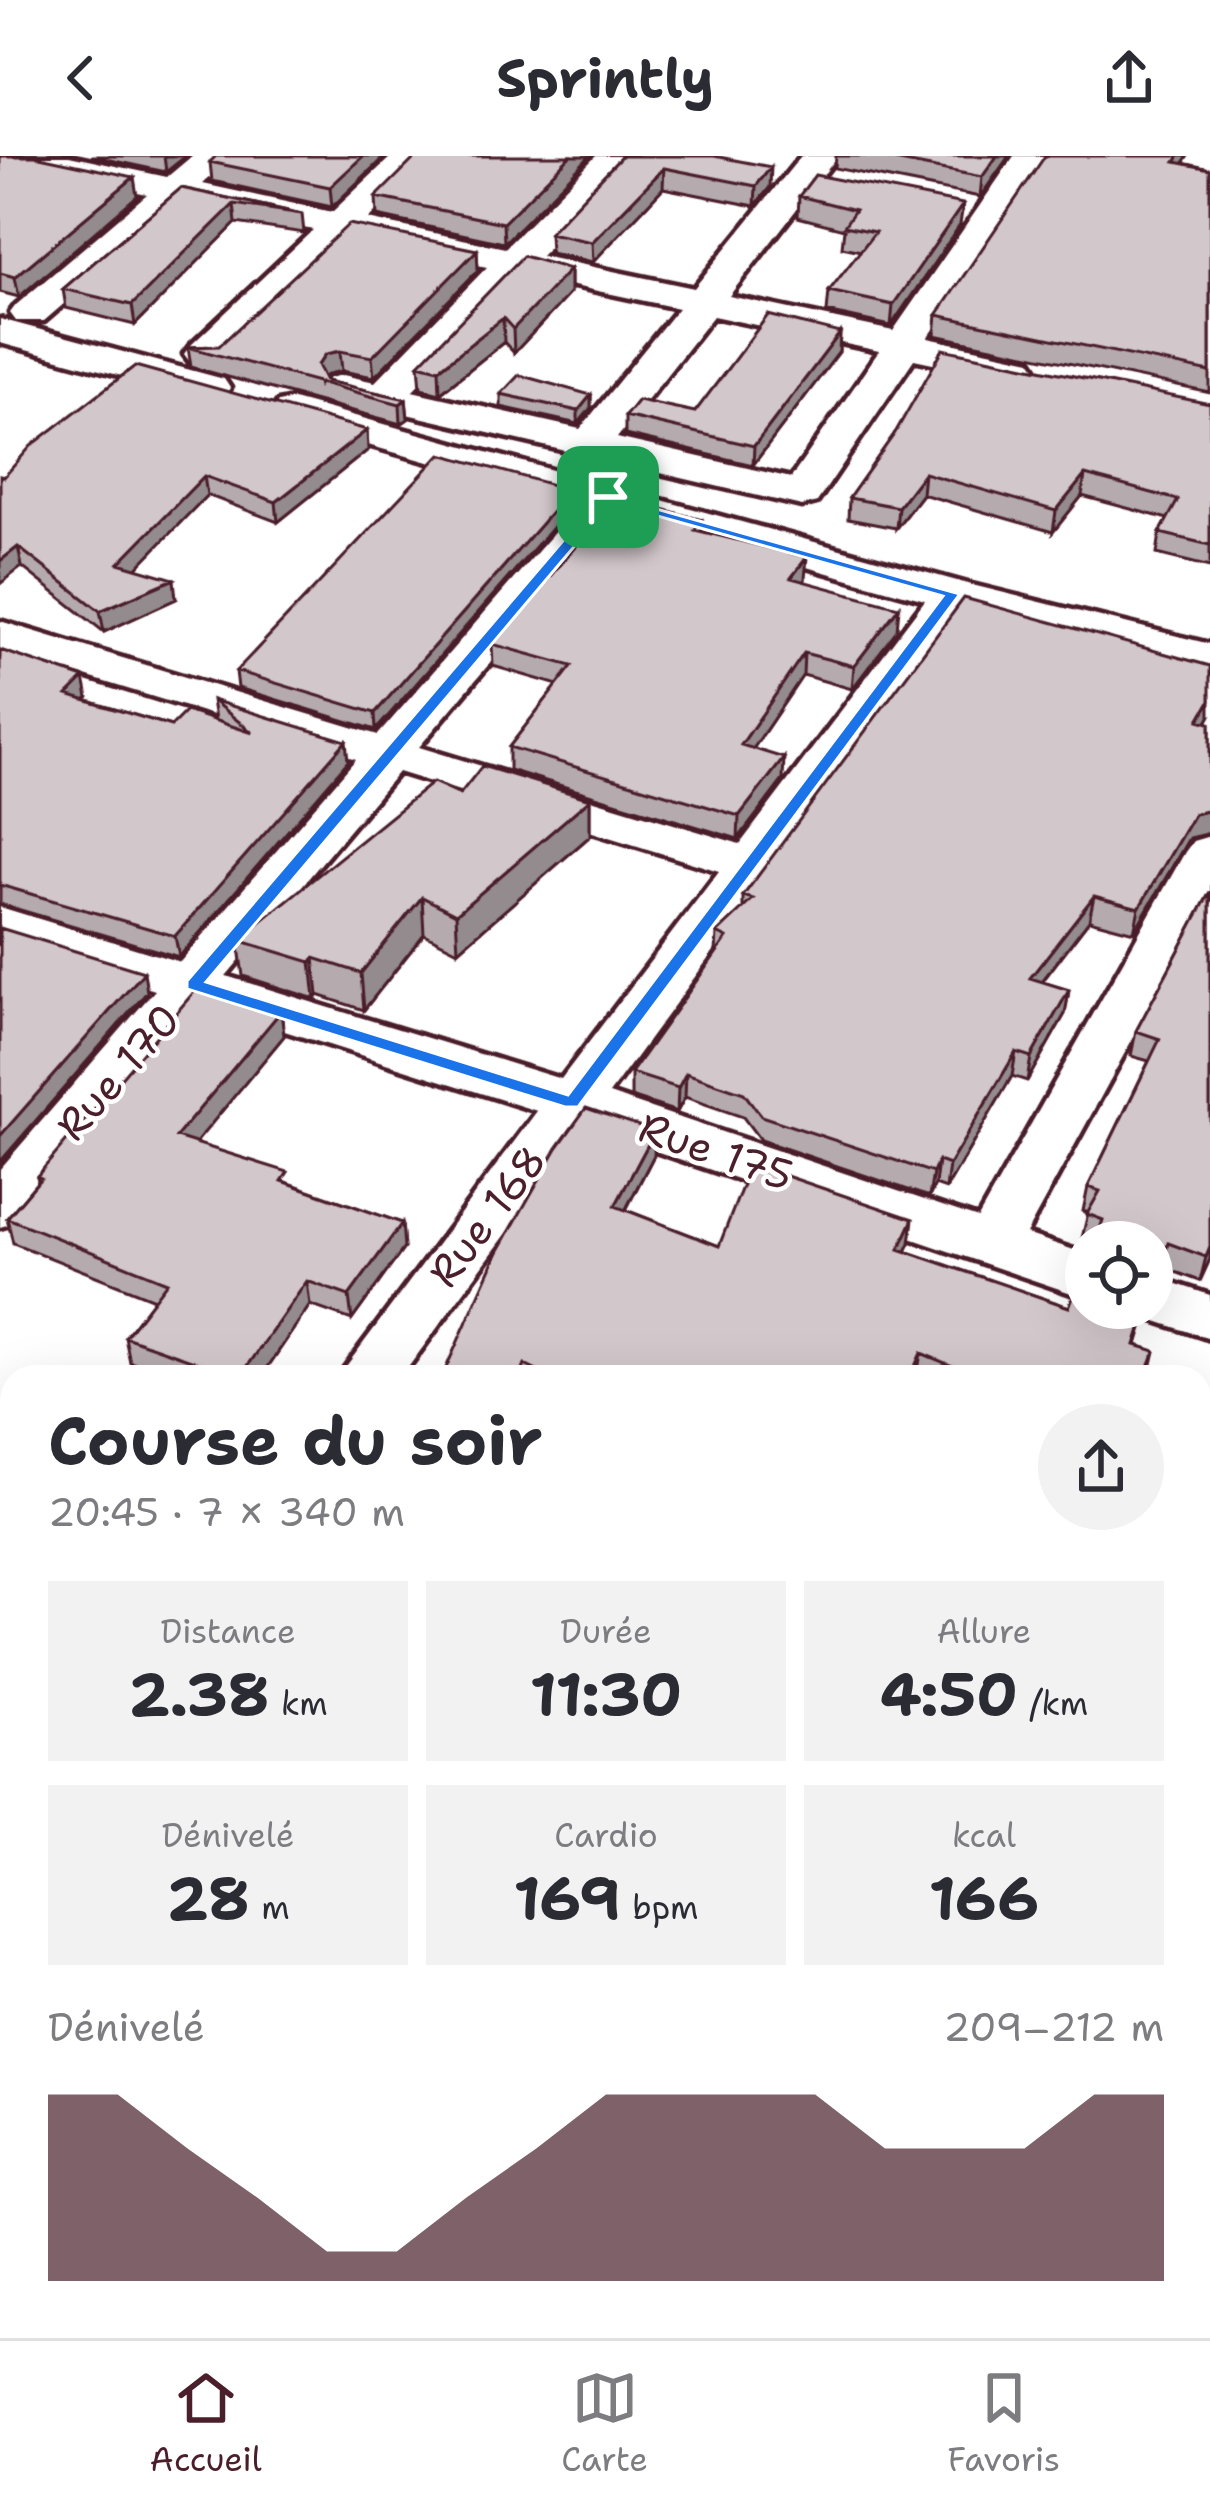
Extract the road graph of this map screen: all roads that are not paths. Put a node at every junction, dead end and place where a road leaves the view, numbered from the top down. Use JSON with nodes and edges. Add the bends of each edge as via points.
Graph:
{"nodes":[{"id":1,"x":18,"y":156,"type":"edge"},
{"id":2,"x":214,"y":156,"type":"edge"},
{"id":3,"x":413,"y":156,"type":"edge"},
{"id":4,"x":616,"y":156,"type":"edge"},
{"id":5,"x":1032,"y":156,"type":"edge"},
{"id":6,"x":78,"y":162,"type":"edge"},
{"id":7,"x":758,"y":169,"type":"edge"},
{"id":8,"x":822,"y":173,"type":"edge"},
{"id":9,"x":175,"y":189,"type":"junction"},
{"id":10,"x":950,"y":207,"type":"edge"},
{"id":11,"x":992,"y":215,"type":"junction"},
{"id":12,"x":340,"y":225,"type":"junction"},
{"id":13,"x":514,"y":262,"type":"junction"},
{"id":14,"x":703,"y":302,"type":"junction"},
{"id":15,"x":0,"y":331,"type":"edge"},
{"id":16,"x":903,"y":345,"type":"junction"},
{"id":17,"x":204,"y":354,"type":"junction"},
{"id":18,"x":249,"y":364,"type":"edge"},
{"id":19,"x":294,"y":375,"type":"edge"},
{"id":20,"x":1063,"y":379,"type":"edge"},
{"id":21,"x":384,"y":396,"type":"junction"},
{"id":22,"x":590,"y":444,"type":"junction"},
{"id":23,"x":608,"y":497,"type":"junction"},
{"id":24,"x":952,"y":594,"type":"junction"},
{"id":25,"x":0,"y":635,"type":"edge"},
{"id":26,"x":1210,"y":658,"type":"edge"},
{"id":27,"x":390,"y":755,"type":"junction"},
{"id":28,"x":1210,"y":852,"type":"edge"},
{"id":29,"x":750,"y":864,"type":"junction"},
{"id":30,"x":0,"y":924,"type":"edge"},
{"id":31,"x":194,"y":985,"type":"junction"},
{"id":32,"x":572,"y":1102,"type":"junction"},
{"id":33,"x":0,"y":1207,"type":"edge"},
{"id":34,"x":991,"y":1245,"type":"junction"},
{"id":35,"x":1065,"y":1269,"type":"edge"},
{"id":36,"x":1173,"y":1305,"type":"edge"},
{"id":37,"x":1210,"y":1317,"type":"edge"},
{"id":38,"x":377,"y":1365,"type":"edge"}],
"edges":[{"from":1,"to":6,"type":"street"},
{"from":2,"to":9,"type":"street"},
{"from":3,"to":12,"type":"street"},
{"from":4,"to":13,"type":"street"},
{"from":5,"to":11,"type":"street"},
{"from":6,"to":9,"type":"street"},
{"from":7,"to":8,"type":"street"},
{"from":8,"to":14,"type":"street"},
{"from":9,"to":12,"type":"street"},
{"from":9,"to":17,"type":"street","via":[[30,313]]},
{"from":10,"to":11,"type":"street"},
{"from":11,"to":16,"type":"street"},
{"from":12,"to":13,"type":"street"},
{"from":12,"to":17,"type":"street"},
{"from":13,"to":14,"type":"street"},
{"from":13,"to":21,"type":"street"},
{"from":14,"to":16,"type":"street"},
{"from":14,"to":22,"type":"street"},
{"from":15,"to":23,"type":"street"},
{"from":16,"to":20,"type":"street"},
{"from":16,"to":22,"type":"street","via":[[802,493]]},
{"from":17,"to":18,"type":"street"},
{"from":19,"to":21,"type":"street"},
{"from":21,"to":22,"type":"street"},
{"from":23,"to":24,"type":"street"},
{"from":23,"to":27,"type":"street","name":"Rue 170"},
{"from":24,"to":26,"type":"street"},
{"from":24,"to":29,"type":"street","name":"Rue 168"},
{"from":25,"to":27,"type":"street"},
{"from":27,"to":29,"type":"street"},
{"from":27,"to":31,"type":"street","name":"Rue 170"},
{"from":28,"to":34,"type":"street"},
{"from":29,"to":32,"type":"street","name":"Rue 168"},
{"from":30,"to":31,"type":"street","name":"Rue 175"},
{"from":31,"to":32,"type":"street","name":"Rue 175"},
{"from":31,"to":33,"type":"street","name":"Rue 170"},
{"from":32,"to":34,"type":"street","name":"Rue 175"},
{"from":32,"to":38,"type":"street","name":"Rue 168"},
{"from":34,"to":35,"type":"street","name":"Rue 175"},
{"from":36,"to":37,"type":"street"}]}
